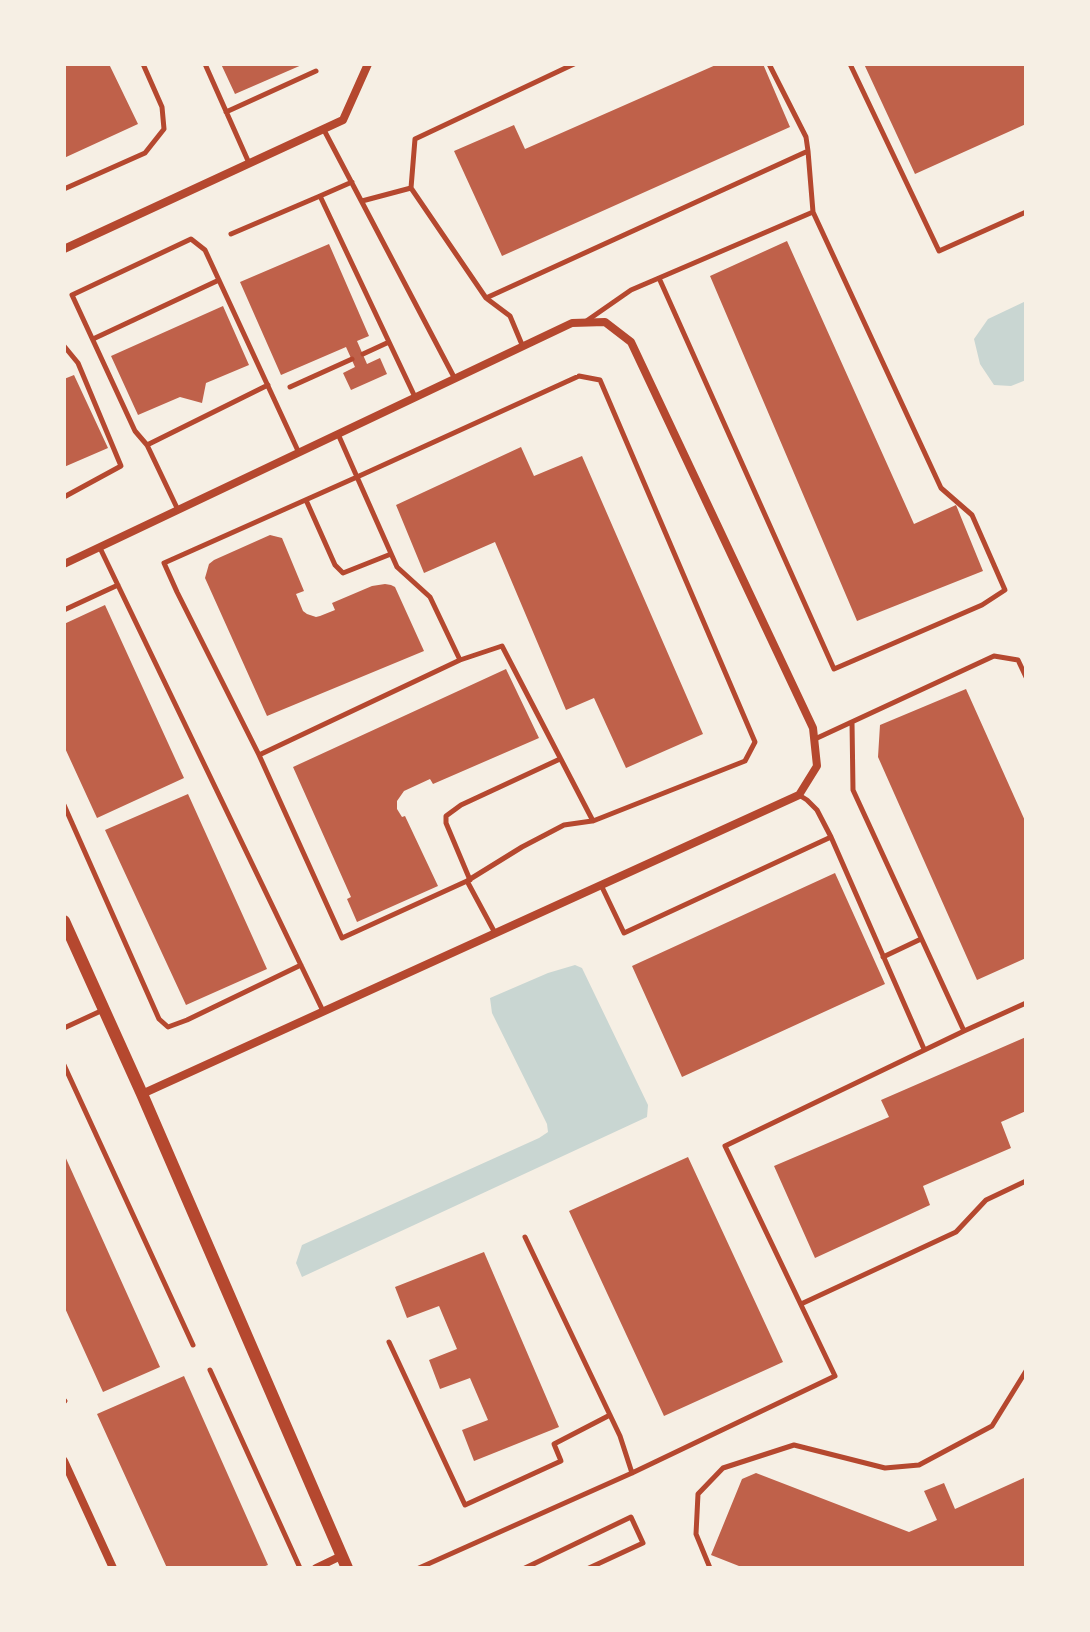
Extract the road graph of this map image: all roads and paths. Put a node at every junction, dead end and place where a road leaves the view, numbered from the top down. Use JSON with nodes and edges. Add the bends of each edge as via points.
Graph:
{"nodes":[{"id":1,"x":143,"y":64,"type":"edge"},
{"id":2,"x":205,"y":64,"type":"edge"},
{"id":3,"x":368,"y":64,"type":"edge"},
{"id":4,"x":574,"y":64,"type":"edge"},
{"id":5,"x":769,"y":64,"type":"edge"},
{"id":6,"x":850,"y":64,"type":"edge"},
{"id":7,"x":316,"y":71,"type":"dead end"},
{"id":8,"x":226,"y":112,"type":"junction"},
{"id":9,"x":324,"y":129,"type":"junction"},
{"id":10,"x":808,"y":151,"type":"junction"},
{"id":11,"x":249,"y":163,"type":"junction"},
{"id":12,"x":352,"y":182,"type":"junction"},
{"id":13,"x":411,"y":188,"type":"junction"},
{"id":14,"x":64,"y":189,"type":"edge"},
{"id":15,"x":320,"y":196,"type":"junction"},
{"id":16,"x":362,"y":201,"type":"junction"},
{"id":17,"x":813,"y":212,"type":"junction"},
{"id":18,"x":1026,"y":212,"type":"edge"},
{"id":19,"x":231,"y":234,"type":"dead end"},
{"id":20,"x":64,"y":249,"type":"edge"},
{"id":21,"x":659,"y":278,"type":"junction"},
{"id":22,"x":219,"y":280,"type":"junction"},
{"id":23,"x":486,"y":298,"type":"junction"},
{"id":24,"x":584,"y":323,"type":"junction"},
{"id":25,"x":93,"y":339,"type":"junction"},
{"id":26,"x":389,"y":342,"type":"junction"},
{"id":27,"x":64,"y":346,"type":"edge"},
{"id":28,"x":523,"y":347,"type":"junction"},
{"id":29,"x":363,"y":354,"type":"dead end"},
{"id":30,"x":352,"y":359,"type":"dead end"},
{"id":31,"x":455,"y":379,"type":"junction"},
{"id":32,"x":268,"y":385,"type":"junction"},
{"id":33,"x":290,"y":387,"type":"dead end"},
{"id":34,"x":415,"y":398,"type":"junction"},
{"id":35,"x":338,"y":434,"type":"junction"},
{"id":36,"x":147,"y":445,"type":"junction"},
{"id":37,"x":299,"y":453,"type":"junction"},
{"id":38,"x":357,"y":477,"type":"junction"},
{"id":39,"x":64,"y":497,"type":"edge"},
{"id":40,"x":306,"y":500,"type":"junction"},
{"id":41,"x":178,"y":510,"type":"junction"},
{"id":42,"x":99,"y":547,"type":"junction"},
{"id":43,"x":391,"y":554,"type":"junction"},
{"id":44,"x":64,"y":564,"type":"edge"},
{"id":45,"x":118,"y":585,"type":"junction"},
{"id":46,"x":64,"y":610,"type":"edge"},
{"id":47,"x":460,"y":660,"type":"junction"},
{"id":48,"x":1026,"y":677,"type":"edge"},
{"id":49,"x":852,"y":722,"type":"junction"},
{"id":50,"x":815,"y":739,"type":"junction"},
{"id":51,"x":259,"y":755,"type":"junction"},
{"id":52,"x":560,"y":759,"type":"junction"},
{"id":53,"x":799,"y":795,"type":"junction"},
{"id":54,"x":64,"y":805,"type":"edge"},
{"id":55,"x":593,"y":821,"type":"junction"},
{"id":56,"x":831,"y":837,"type":"junction"},
{"id":57,"x":469,"y":881,"type":"junction"},
{"id":58,"x":601,"y":885,"type":"junction"},
{"id":59,"x":64,"y":921,"type":"edge"},
{"id":60,"x":495,"y":933,"type":"junction"},
{"id":61,"x":921,"y":939,"type":"junction"},
{"id":62,"x":883,"y":957,"type":"junction"},
{"id":63,"x":301,"y":965,"type":"junction"},
{"id":64,"x":1026,"y":1003,"type":"edge"},
{"id":65,"x":104,"y":1010,"type":"junction"},
{"id":66,"x":324,"y":1011,"type":"junction"},
{"id":67,"x":64,"y":1028,"type":"edge"},
{"id":68,"x":964,"y":1031,"type":"junction"},
{"id":69,"x":924,"y":1049,"type":"junction"},
{"id":70,"x":64,"y":1065,"type":"edge"},
{"id":71,"x":142,"y":1094,"type":"junction"},
{"id":72,"x":1026,"y":1181,"type":"edge"},
{"id":73,"x":525,"y":1237,"type":"dead end"},
{"id":74,"x":801,"y":1304,"type":"junction"},
{"id":75,"x":389,"y":1342,"type":"dead end"},
{"id":76,"x":193,"y":1345,"type":"dead end"},
{"id":77,"x":210,"y":1370,"type":"dead end"},
{"id":78,"x":1026,"y":1371,"type":"edge"},
{"id":79,"x":610,"y":1415,"type":"junction"},
{"id":80,"x":64,"y":1461,"type":"edge"},
{"id":81,"x":632,"y":1473,"type":"junction"},
{"id":82,"x":344,"y":1562,"type":"edge"},
{"id":83,"x":528,"y":1567,"type":"edge"},
{"id":84,"x":113,"y":1568,"type":"edge"},
{"id":85,"x":300,"y":1568,"type":"edge"},
{"id":86,"x":316,"y":1568,"type":"edge"},
{"id":87,"x":419,"y":1568,"type":"edge"},
{"id":88,"x":589,"y":1568,"type":"edge"},
{"id":89,"x":710,"y":1568,"type":"edge"}],
"edges":[{"from":1,"to":14,"type":"lane","via":[[162,107],[164,129],[145,153]]},
{"from":2,"to":8,"type":"lane"},
{"from":3,"to":9,"type":"street","via":[[343,120]]},
{"from":4,"to":13,"type":"lane","via":[[415,139]]},
{"from":5,"to":10,"type":"lane"},
{"from":6,"to":18,"type":"lane","via":[[939,251]]},
{"from":7,"to":8,"type":"lane"},
{"from":8,"to":11,"type":"lane"},
{"from":9,"to":11,"type":"street"},
{"from":9,"to":12,"type":"lane"},
{"from":10,"to":17,"type":"lane"},
{"from":10,"to":23,"type":"lane"},
{"from":11,"to":20,"type":"street"},
{"from":12,"to":15,"type":"lane"},
{"from":12,"to":16,"type":"lane"},
{"from":13,"to":16,"type":"lane"},
{"from":13,"to":23,"type":"lane"},
{"from":15,"to":19,"type":"lane"},
{"from":15,"to":26,"type":"lane"},
{"from":16,"to":31,"type":"lane"},
{"from":17,"to":21,"type":"lane"},
{"from":17,"to":21,"type":"lane","via":[[941,488],[972,515],[1005,590],[834,669]]},
{"from":21,"to":24,"type":"lane","via":[[631,290]]},
{"from":22,"to":25,"type":"lane"},
{"from":22,"to":25,"type":"lane","via":[[205,250],[191,239],[178,245],[72,295]]},
{"from":22,"to":32,"type":"lane"},
{"from":23,"to":28,"type":"lane","via":[[510,316]]},
{"from":24,"to":28,"type":"street","via":[[572,323]]},
{"from":24,"to":50,"type":"street","via":[[605,322],[631,342]]},
{"from":25,"to":36,"type":"lane","via":[[135,431]]},
{"from":26,"to":29,"type":"lane"},
{"from":26,"to":34,"type":"lane"},
{"from":27,"to":39,"type":"lane","via":[[78,363],[121,466]]},
{"from":28,"to":31,"type":"street"},
{"from":30,"to":33,"type":"lane"},
{"from":31,"to":34,"type":"street"},
{"from":32,"to":36,"type":"lane"},
{"from":32,"to":37,"type":"lane"},
{"from":34,"to":35,"type":"street"},
{"from":35,"to":37,"type":"street"},
{"from":35,"to":38,"type":"lane"},
{"from":36,"to":41,"type":"lane"},
{"from":37,"to":41,"type":"street"},
{"from":38,"to":40,"type":"lane"},
{"from":38,"to":43,"type":"lane"},
{"from":38,"to":55,"type":"lane","via":[[579,376],[600,380],[755,742],[745,761]]},
{"from":40,"to":43,"type":"lane","via":[[343,573]]},
{"from":40,"to":51,"type":"lane","via":[[164,563]]},
{"from":41,"to":42,"type":"street"},
{"from":42,"to":44,"type":"street"},
{"from":42,"to":45,"type":"lane"},
{"from":43,"to":47,"type":"lane","via":[[397,567],[430,597]]},
{"from":45,"to":46,"type":"lane"},
{"from":45,"to":63,"type":"lane"},
{"from":47,"to":51,"type":"lane"},
{"from":47,"to":52,"type":"lane","via":[[502,646]]},
{"from":48,"to":49,"type":"lane","via":[[1018,660],[994,656]]},
{"from":49,"to":50,"type":"lane"},
{"from":49,"to":61,"type":"lane","via":[[853,790]]},
{"from":50,"to":53,"type":"street","via":[[817,766]]},
{"from":51,"to":57,"type":"lane","via":[[342,938]]},
{"from":52,"to":55,"type":"lane"},
{"from":52,"to":57,"type":"lane","via":[[446,816]]},
{"from":53,"to":56,"type":"lane","via":[[817,810]]},
{"from":53,"to":58,"type":"street"},
{"from":54,"to":63,"type":"lane","via":[[159,1019],[168,1027]]},
{"from":55,"to":57,"type":"lane","via":[[564,825]]},
{"from":56,"to":58,"type":"lane","via":[[624,933]]},
{"from":56,"to":62,"type":"lane"},
{"from":57,"to":60,"type":"lane"},
{"from":58,"to":60,"type":"street"},
{"from":59,"to":65,"type":"street"},
{"from":60,"to":66,"type":"street"},
{"from":61,"to":62,"type":"lane"},
{"from":61,"to":68,"type":"lane"},
{"from":62,"to":69,"type":"lane"},
{"from":63,"to":66,"type":"lane"},
{"from":64,"to":68,"type":"lane"},
{"from":65,"to":67,"type":"lane"},
{"from":65,"to":71,"type":"street"},
{"from":66,"to":71,"type":"street"},
{"from":68,"to":69,"type":"lane"},
{"from":69,"to":74,"type":"lane","via":[[725,1146]]},
{"from":70,"to":76,"type":"lane"},
{"from":71,"to":82,"type":"street"},
{"from":72,"to":74,"type":"lane","via":[[986,1200],[956,1232]]},
{"from":73,"to":79,"type":"lane"},
{"from":74,"to":81,"type":"lane","via":[[835,1376]]},
{"from":75,"to":79,"type":"lane","via":[[465,1505],[561,1461],[554,1444]]},
{"from":77,"to":85,"type":"lane"},
{"from":78,"to":89,"type":"lane","via":[[992,1426],[919,1465],[885,1468],[794,1445],[723,1468],[698,1494],[696,1534]]},
{"from":79,"to":81,"type":"lane"},
{"from":80,"to":84,"type":"street"},
{"from":81,"to":87,"type":"lane"},
{"from":82,"to":86,"type":"street"},
{"from":83,"to":88,"type":"lane","via":[[631,1517],[643,1543]]}]}
